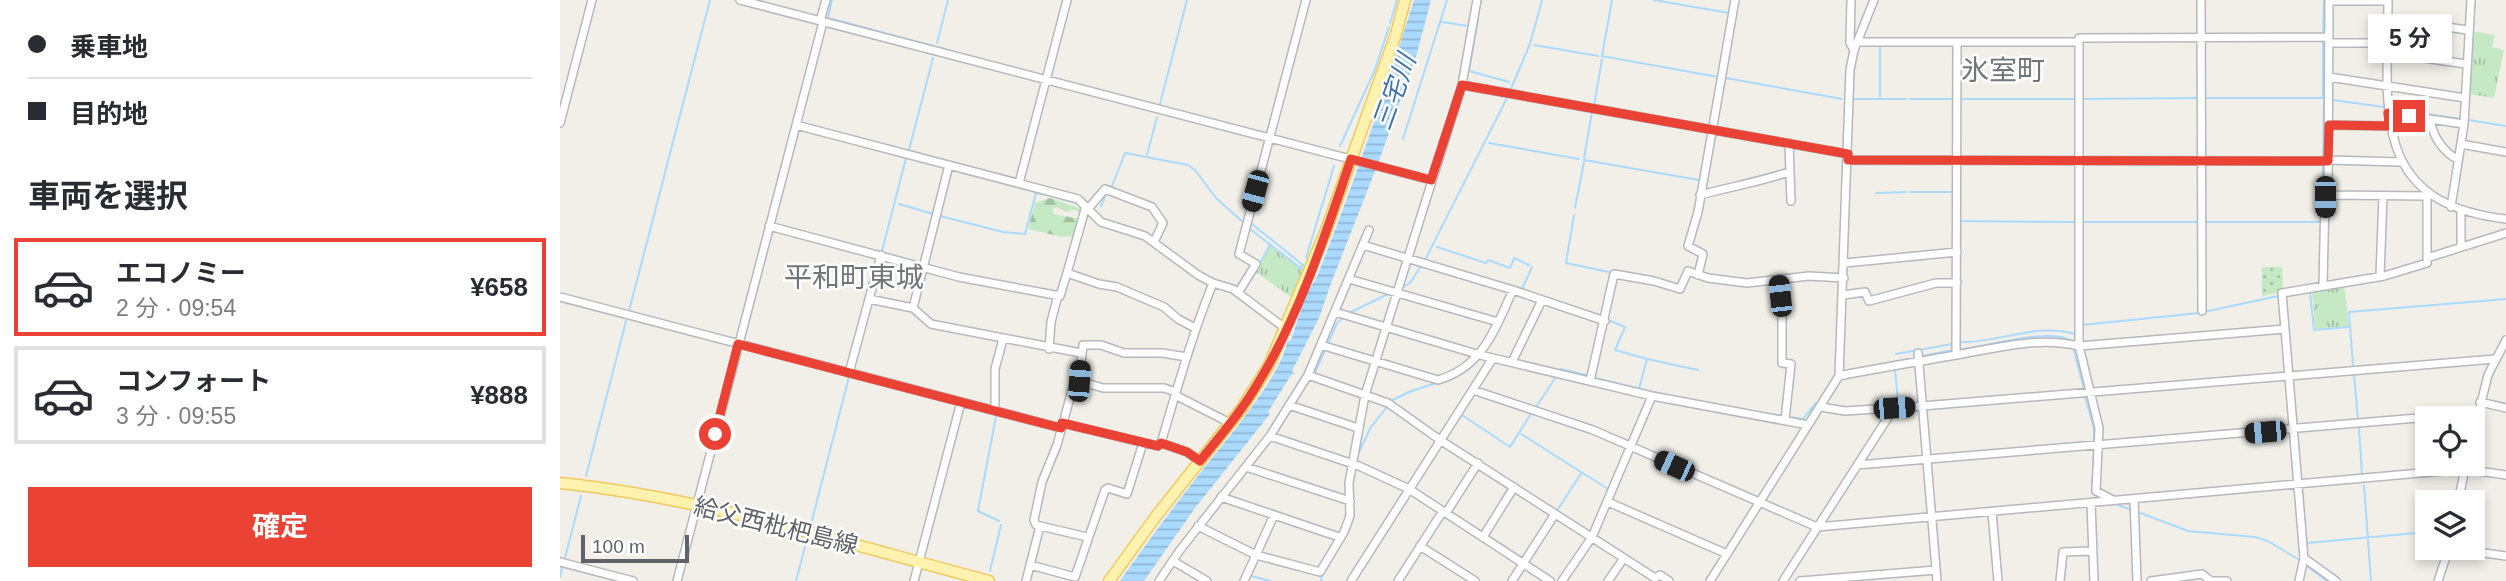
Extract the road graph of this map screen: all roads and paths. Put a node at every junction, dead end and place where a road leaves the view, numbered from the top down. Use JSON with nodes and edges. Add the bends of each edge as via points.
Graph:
{"nodes":[{"id":1,"x":592,"y":0,"type":"edge"},
{"id":2,"x":740,"y":0,"type":"edge"},
{"id":3,"x":826,"y":0,"type":"edge"},
{"id":4,"x":1067,"y":0,"type":"edge"},
{"id":5,"x":1306,"y":0,"type":"edge"},
{"id":6,"x":1405,"y":0,"type":"edge"},
{"id":7,"x":1477,"y":0,"type":"edge"},
{"id":8,"x":1735,"y":0,"type":"edge"},
{"id":9,"x":1851,"y":0,"type":"edge"},
{"id":10,"x":1874,"y":0,"type":"edge"},
{"id":11,"x":2201,"y":0,"type":"edge"},
{"id":12,"x":2471,"y":0,"type":"edge"},
{"id":13,"x":2329,"y":1,"type":"edge"},
{"id":14,"x":2388,"y":1,"type":"edge"},
{"id":15,"x":2388,"y":18,"type":"junction"},
{"id":16,"x":822,"y":21,"type":"junction"},
{"id":17,"x":2467,"y":30,"type":"junction"},
{"id":18,"x":2201,"y":37,"type":"junction"},
{"id":19,"x":2079,"y":38,"type":"dead end"},
{"id":20,"x":2329,"y":40,"type":"junction"},
{"id":21,"x":1957,"y":42,"type":"junction"},
{"id":22,"x":2388,"y":43,"type":"junction"},
{"id":23,"x":1855,"y":46,"type":"junction"},
{"id":24,"x":2388,"y":53,"type":"junction"},
{"id":25,"x":2466,"y":64,"type":"junction"},
{"id":26,"x":2329,"y":77,"type":"junction"},
{"id":27,"x":1046,"y":80,"type":"junction"},
{"id":28,"x":1462,"y":85,"type":"junction"},
{"id":29,"x":2388,"y":86,"type":"junction"},
{"id":30,"x":2465,"y":98,"type":"junction"},
{"id":31,"x":2388,"y":113,"type":"junction"},
{"id":32,"x":2430,"y":120,"type":"junction"},
{"id":33,"x":560,"y":123,"type":"edge"},
{"id":34,"x":2464,"y":124,"type":"junction"},
{"id":35,"x":796,"y":125,"type":"junction"},
{"id":36,"x":2329,"y":125,"type":"junction"},
{"id":37,"x":2389,"y":126,"type":"junction"},
{"id":38,"x":1712,"y":130,"type":"junction"},
{"id":39,"x":1269,"y":138,"type":"junction"},
{"id":40,"x":1789,"y":143,"type":"junction"},
{"id":41,"x":2461,"y":145,"type":"junction"},
{"id":42,"x":2506,"y":152,"type":"edge"},
{"id":43,"x":1848,"y":157,"type":"junction"},
{"id":44,"x":1353,"y":160,"type":"junction"},
{"id":45,"x":1957,"y":160,"type":"junction"},
{"id":46,"x":2328,"y":160,"type":"junction"},
{"id":47,"x":2458,"y":160,"type":"junction"},
{"id":48,"x":2079,"y":161,"type":"junction"},
{"id":49,"x":2202,"y":161,"type":"junction"},
{"id":50,"x":2401,"y":162,"type":"junction"},
{"id":51,"x":949,"y":165,"type":"junction"},
{"id":52,"x":1789,"y":172,"type":"junction"},
{"id":53,"x":1431,"y":180,"type":"junction"},
{"id":54,"x":1019,"y":183,"type":"junction"},
{"id":55,"x":1700,"y":195,"type":"junction"},
{"id":56,"x":2328,"y":195,"type":"junction"},
{"id":57,"x":2427,"y":195,"type":"junction"},
{"id":58,"x":2383,"y":196,"type":"junction"},
{"id":59,"x":1791,"y":201,"type":"dead end"},
{"id":60,"x":2451,"y":207,"type":"junction"},
{"id":61,"x":1087,"y":208,"type":"junction"},
{"id":62,"x":2460,"y":211,"type":"junction"},
{"id":63,"x":2506,"y":219,"type":"edge"},
{"id":64,"x":769,"y":226,"type":"junction"},
{"id":65,"x":1369,"y":230,"type":"dead end"},
{"id":66,"x":2506,"y":233,"type":"edge"},
{"id":67,"x":1154,"y":242,"type":"junction"},
{"id":68,"x":1363,"y":245,"type":"junction"},
{"id":69,"x":2461,"y":246,"type":"junction"},
{"id":70,"x":1957,"y":252,"type":"junction"},
{"id":71,"x":881,"y":255,"type":"junction"},
{"id":72,"x":2427,"y":258,"type":"junction"},
{"id":73,"x":1409,"y":259,"type":"junction"},
{"id":74,"x":1844,"y":264,"type":"junction"},
{"id":75,"x":923,"y":266,"type":"junction"},
{"id":76,"x":1066,"y":273,"type":"junction"},
{"id":77,"x":1698,"y":275,"type":"junction"},
{"id":78,"x":2380,"y":276,"type":"junction"},
{"id":79,"x":1844,"y":278,"type":"junction"},
{"id":80,"x":1349,"y":279,"type":"junction"},
{"id":81,"x":1779,"y":279,"type":"junction"},
{"id":82,"x":1213,"y":284,"type":"junction"},
{"id":83,"x":1957,"y":284,"type":"junction"},
{"id":84,"x":2323,"y":286,"type":"junction"},
{"id":85,"x":1513,"y":290,"type":"junction"},
{"id":86,"x":1238,"y":293,"type":"junction"},
{"id":87,"x":1397,"y":293,"type":"junction"},
{"id":88,"x":1058,"y":295,"type":"junction"},
{"id":89,"x":1843,"y":295,"type":"junction"},
{"id":90,"x":560,"y":298,"type":"edge"},
{"id":91,"x":869,"y":299,"type":"junction"},
{"id":92,"x":1542,"y":300,"type":"junction"},
{"id":93,"x":913,"y":308,"type":"junction"},
{"id":94,"x":2202,"y":310,"type":"dead end"},
{"id":95,"x":1335,"y":312,"type":"junction"},
{"id":96,"x":1605,"y":321,"type":"junction"},
{"id":97,"x":1498,"y":322,"type":"junction"},
{"id":98,"x":1386,"y":327,"type":"junction"},
{"id":99,"x":1195,"y":328,"type":"junction"},
{"id":100,"x":2285,"y":328,"type":"junction"},
{"id":101,"x":1286,"y":329,"type":"junction"},
{"id":102,"x":1003,"y":340,"type":"junction"},
{"id":103,"x":2506,"y":340,"type":"edge"},
{"id":104,"x":738,"y":344,"type":"junction"},
{"id":105,"x":1321,"y":345,"type":"junction"},
{"id":106,"x":2079,"y":346,"type":"junction"},
{"id":107,"x":1049,"y":349,"type":"junction"},
{"id":108,"x":1081,"y":353,"type":"junction"},
{"id":109,"x":1480,"y":355,"type":"junction"},
{"id":110,"x":1956,"y":355,"type":"junction"},
{"id":111,"x":1187,"y":357,"type":"junction"},
{"id":112,"x":1918,"y":357,"type":"junction"},
{"id":113,"x":1493,"y":358,"type":"junction"},
{"id":114,"x":2495,"y":359,"type":"junction"},
{"id":115,"x":1375,"y":362,"type":"junction"},
{"id":116,"x":1512,"y":362,"type":"junction"},
{"id":117,"x":849,"y":373,"type":"junction"},
{"id":118,"x":1308,"y":375,"type":"junction"},
{"id":119,"x":1839,"y":376,"type":"junction"},
{"id":120,"x":2289,"y":376,"type":"junction"},
{"id":121,"x":1079,"y":381,"type":"junction"},
{"id":122,"x":1590,"y":381,"type":"junction"},
{"id":123,"x":1473,"y":390,"type":"junction"},
{"id":124,"x":2090,"y":392,"type":"junction"},
{"id":125,"x":1176,"y":393,"type":"junction"},
{"id":126,"x":1365,"y":395,"type":"junction"},
{"id":127,"x":1652,"y":396,"type":"junction"},
{"id":128,"x":2480,"y":401,"type":"junction"},
{"id":129,"x":961,"y":402,"type":"junction"},
{"id":130,"x":1289,"y":405,"type":"junction"},
{"id":131,"x":1922,"y":406,"type":"junction"},
{"id":132,"x":2479,"y":406,"type":"edge"},
{"id":133,"x":1821,"y":407,"type":"junction"},
{"id":134,"x":1894,"y":408,"type":"junction"},
{"id":135,"x":2506,"y":408,"type":"edge"},
{"id":136,"x":995,"y":411,"type":"junction"},
{"id":137,"x":2415,"y":419,"type":"edge"},
{"id":138,"x":1785,"y":420,"type":"junction"},
{"id":139,"x":1230,"y":423,"type":"junction"},
{"id":140,"x":1061,"y":425,"type":"junction"},
{"id":141,"x":1808,"y":425,"type":"junction"},
{"id":142,"x":1358,"y":428,"type":"junction"},
{"id":143,"x":2292,"y":430,"type":"junction"},
{"id":144,"x":1270,"y":436,"type":"junction"},
{"id":145,"x":1440,"y":440,"type":"junction"},
{"id":146,"x":1143,"y":443,"type":"junction"},
{"id":147,"x":1161,"y":443,"type":"junction"},
{"id":148,"x":2099,"y":446,"type":"junction"},
{"id":149,"x":1631,"y":447,"type":"junction"},
{"id":150,"x":1200,"y":461,"type":"junction"},
{"id":151,"x":1927,"y":461,"type":"junction"},
{"id":152,"x":1478,"y":463,"type":"junction"},
{"id":153,"x":1352,"y":464,"type":"junction"},
{"id":154,"x":1857,"y":466,"type":"junction"},
{"id":155,"x":1246,"y":467,"type":"junction"},
{"id":156,"x":2485,"y":471,"type":"edge"},
{"id":157,"x":2415,"y":472,"type":"edge"},
{"id":158,"x":2506,"y":475,"type":"edge"},
{"id":159,"x":560,"y":484,"type":"edge"},
{"id":160,"x":2298,"y":485,"type":"junction"},
{"id":161,"x":1514,"y":487,"type":"junction"},
{"id":162,"x":1409,"y":489,"type":"junction"},
{"id":163,"x":1221,"y":497,"type":"junction"},
{"id":164,"x":2134,"y":499,"type":"junction"},
{"id":165,"x":1350,"y":501,"type":"junction"},
{"id":166,"x":2117,"y":501,"type":"junction"},
{"id":167,"x":1608,"y":502,"type":"junction"},
{"id":168,"x":2091,"y":503,"type":"junction"},
{"id":169,"x":1760,"y":504,"type":"junction"},
{"id":170,"x":697,"y":505,"type":"junction"},
{"id":171,"x":1445,"y":512,"type":"junction"},
{"id":172,"x":1992,"y":512,"type":"junction"},
{"id":173,"x":1555,"y":514,"type":"junction"},
{"id":174,"x":1274,"y":515,"type":"junction"},
{"id":175,"x":1932,"y":518,"type":"junction"},
{"id":176,"x":1040,"y":526,"type":"junction"},
{"id":177,"x":1198,"y":526,"type":"junction"},
{"id":178,"x":1817,"y":527,"type":"junction"},
{"id":179,"x":1087,"y":537,"type":"junction"},
{"id":180,"x":1339,"y":537,"type":"junction"},
{"id":181,"x":1483,"y":537,"type":"junction"},
{"id":182,"x":1592,"y":537,"type":"junction"},
{"id":183,"x":1420,"y":546,"type":"junction"},
{"id":184,"x":2092,"y":551,"type":"junction"},
{"id":185,"x":2485,"y":553,"type":"edge"},
{"id":186,"x":1727,"y":554,"type":"junction"},
{"id":187,"x":1256,"y":555,"type":"junction"},
{"id":188,"x":2506,"y":556,"type":"edge"},
{"id":189,"x":1624,"y":558,"type":"junction"},
{"id":190,"x":2304,"y":558,"type":"junction"},
{"id":191,"x":2445,"y":560,"type":"edge"},
{"id":192,"x":1172,"y":561,"type":"junction"},
{"id":193,"x":560,"y":562,"type":"edge"},
{"id":194,"x":919,"y":563,"type":"junction"},
{"id":195,"x":1523,"y":564,"type":"junction"},
{"id":196,"x":1030,"y":565,"type":"junction"},
{"id":197,"x":1936,"y":570,"type":"junction"},
{"id":198,"x":1654,"y":579,"type":"edge"},
{"id":199,"x":633,"y":581,"type":"edge"},
{"id":200,"x":677,"y":581,"type":"edge"},
{"id":201,"x":914,"y":581,"type":"edge"},
{"id":202,"x":989,"y":581,"type":"edge"},
{"id":203,"x":1026,"y":581,"type":"edge"},
{"id":204,"x":1109,"y":581,"type":"edge"},
{"id":205,"x":1159,"y":581,"type":"edge"},
{"id":206,"x":1207,"y":581,"type":"edge"},
{"id":207,"x":1244,"y":581,"type":"edge"},
{"id":208,"x":1351,"y":581,"type":"edge"},
{"id":209,"x":1398,"y":581,"type":"edge"},
{"id":210,"x":1475,"y":581,"type":"edge"},
{"id":211,"x":1512,"y":581,"type":"edge"},
{"id":212,"x":1550,"y":581,"type":"edge"},
{"id":213,"x":1562,"y":581,"type":"edge"},
{"id":214,"x":1608,"y":581,"type":"edge"},
{"id":215,"x":1669,"y":581,"type":"edge"},
{"id":216,"x":1710,"y":581,"type":"edge"},
{"id":217,"x":1783,"y":581,"type":"edge"},
{"id":218,"x":1800,"y":581,"type":"edge"},
{"id":219,"x":1937,"y":581,"type":"edge"},
{"id":220,"x":1998,"y":581,"type":"edge"},
{"id":221,"x":2060,"y":581,"type":"edge"},
{"id":222,"x":2094,"y":581,"type":"edge"},
{"id":223,"x":2137,"y":581,"type":"edge"},
{"id":224,"x":2151,"y":581,"type":"edge"},
{"id":225,"x":2211,"y":581,"type":"edge"},
{"id":226,"x":2227,"y":581,"type":"edge"},
{"id":227,"x":2299,"y":581,"type":"edge"},
{"id":228,"x":2336,"y":581,"type":"edge"},
{"id":229,"x":2438,"y":581,"type":"edge"}],
"edges":[{"from":1,"to":33,"type":"street"},
{"from":2,"to":16,"type":"street"},
{"from":3,"to":16,"type":"street"},
{"from":4,"to":27,"type":"street"},
{"from":5,"to":39,"type":"street"},
{"from":6,"to":44,"type":"main road"},
{"from":7,"to":28,"type":"street"},
{"from":8,"to":38,"type":"street"},
{"from":9,"to":23,"type":"street","via":[[1850,43]]},
{"from":10,"to":23,"type":"street"},
{"from":11,"to":18,"type":"street"},
{"from":12,"to":17,"type":"street"},
{"from":13,"to":14,"type":"street"},
{"from":13,"to":20,"type":"street"},
{"from":14,"to":15,"type":"street"},
{"from":15,"to":17,"type":"street"},
{"from":15,"to":22,"type":"street"},
{"from":16,"to":27,"type":"street"},
{"from":16,"to":35,"type":"street"},
{"from":17,"to":25,"type":"street"},
{"from":18,"to":19,"type":"street"},
{"from":18,"to":20,"type":"street"},
{"from":18,"to":49,"type":"street"},
{"from":20,"to":22,"type":"street"},
{"from":20,"to":26,"type":"street"},
{"from":21,"to":23,"type":"street"},
{"from":21,"to":45,"type":"street"},
{"from":21,"to":48,"type":"street","via":[[2079,42]]},
{"from":22,"to":24,"type":"street"},
{"from":23,"to":43,"type":"street"},
{"from":24,"to":25,"type":"street"},
{"from":24,"to":29,"type":"street"},
{"from":25,"to":30,"type":"street"},
{"from":26,"to":29,"type":"street"},
{"from":26,"to":36,"type":"street"},
{"from":27,"to":39,"type":"street"},
{"from":27,"to":54,"type":"street"},
{"from":28,"to":38,"type":"street"},
{"from":28,"to":53,"type":"street"},
{"from":29,"to":30,"type":"street"},
{"from":29,"to":31,"type":"street"},
{"from":30,"to":34,"type":"street"},
{"from":31,"to":32,"type":"street"},
{"from":31,"to":37,"type":"street"},
{"from":32,"to":34,"type":"street"},
{"from":32,"to":47,"type":"street","via":[[2439,143]]},
{"from":34,"to":41,"type":"street"},
{"from":35,"to":51,"type":"street"},
{"from":35,"to":64,"type":"street"},
{"from":36,"to":37,"type":"street"},
{"from":36,"to":46,"type":"street"},
{"from":37,"to":50,"type":"street"},
{"from":38,"to":40,"type":"street"},
{"from":38,"to":55,"type":"street"},
{"from":39,"to":44,"type":"street"},
{"from":39,"to":86,"type":"street","via":[[1239,254],[1256,264]]},
{"from":40,"to":43,"type":"street"},
{"from":40,"to":52,"type":"street"},
{"from":41,"to":42,"type":"street"},
{"from":41,"to":47,"type":"street"},
{"from":43,"to":45,"type":"street"},
{"from":43,"to":74,"type":"street"},
{"from":44,"to":53,"type":"street"},
{"from":44,"to":101,"type":"main road"},
{"from":45,"to":48,"type":"street"},
{"from":45,"to":70,"type":"street"},
{"from":46,"to":49,"type":"street"},
{"from":46,"to":50,"type":"street"},
{"from":46,"to":56,"type":"street"},
{"from":47,"to":60,"type":"street"},
{"from":48,"to":49,"type":"street"},
{"from":48,"to":106,"type":"street"},
{"from":49,"to":94,"type":"street"},
{"from":50,"to":57,"type":"street"},
{"from":51,"to":54,"type":"street"},
{"from":51,"to":75,"type":"street"},
{"from":52,"to":55,"type":"street"},
{"from":52,"to":59,"type":"street"},
{"from":53,"to":73,"type":"street"},
{"from":54,"to":61,"type":"street","via":[[1078,199]]},
{"from":55,"to":77,"type":"street","via":[[1688,246],[1703,254]]},
{"from":56,"to":58,"type":"street"},
{"from":56,"to":84,"type":"street"},
{"from":57,"to":58,"type":"street"},
{"from":57,"to":60,"type":"street"},
{"from":57,"to":72,"type":"street"},
{"from":58,"to":78,"type":"street"},
{"from":60,"to":62,"type":"street"},
{"from":61,"to":67,"type":"street","via":[[1101,222]]},
{"from":61,"to":67,"type":"street","via":[[1105,189],[1152,207],[1163,223]]},
{"from":61,"to":76,"type":"street"},
{"from":62,"to":63,"type":"street"},
{"from":62,"to":69,"type":"street"},
{"from":64,"to":71,"type":"street"},
{"from":64,"to":104,"type":"street"},
{"from":65,"to":68,"type":"street"},
{"from":66,"to":69,"type":"street"},
{"from":67,"to":82,"type":"street"},
{"from":68,"to":73,"type":"street"},
{"from":68,"to":80,"type":"street"},
{"from":69,"to":72,"type":"street"},
{"from":70,"to":74,"type":"street"},
{"from":70,"to":83,"type":"street"},
{"from":71,"to":75,"type":"street"},
{"from":71,"to":91,"type":"street"},
{"from":72,"to":78,"type":"street","via":[[2427,263]]},
{"from":73,"to":85,"type":"street"},
{"from":73,"to":87,"type":"street"},
{"from":74,"to":79,"type":"street"},
{"from":75,"to":88,"type":"street"},
{"from":75,"to":93,"type":"street"},
{"from":76,"to":88,"type":"street"},
{"from":76,"to":99,"type":"street","via":[[1164,307]]},
{"from":77,"to":81,"type":"street","via":[[1747,283]]},
{"from":77,"to":96,"type":"street","via":[[1688,271],[1680,289],[1614,274]]},
{"from":78,"to":84,"type":"street"},
{"from":79,"to":81,"type":"street"},
{"from":79,"to":89,"type":"street"},
{"from":80,"to":87,"type":"street"},
{"from":80,"to":95,"type":"street"},
{"from":81,"to":138,"type":"street","via":[[1782,363],[1791,364]]},
{"from":82,"to":86,"type":"street"},
{"from":82,"to":99,"type":"street"},
{"from":83,"to":89,"type":"street","via":[[1936,283],[1869,302],[1865,292]]},
{"from":83,"to":110,"type":"street"},
{"from":84,"to":100,"type":"street","via":[[2282,293]]},
{"from":85,"to":92,"type":"street"},
{"from":85,"to":97,"type":"street"},
{"from":86,"to":101,"type":"street"},
{"from":87,"to":97,"type":"street"},
{"from":87,"to":98,"type":"street"},
{"from":88,"to":107,"type":"street"},
{"from":89,"to":119,"type":"street"},
{"from":90,"to":104,"type":"street"},
{"from":91,"to":93,"type":"street"},
{"from":91,"to":117,"type":"street"},
{"from":92,"to":96,"type":"street"},
{"from":92,"to":116,"type":"street"},
{"from":93,"to":102,"type":"street","via":[[931,324]]},
{"from":95,"to":98,"type":"street"},
{"from":95,"to":105,"type":"street"},
{"from":96,"to":122,"type":"street"},
{"from":97,"to":109,"type":"street"},
{"from":98,"to":109,"type":"street"},
{"from":98,"to":115,"type":"street"},
{"from":99,"to":111,"type":"street"},
{"from":100,"to":106,"type":"street"},
{"from":100,"to":120,"type":"street"},
{"from":101,"to":139,"type":"main road","via":[[1258,385]]},
{"from":102,"to":107,"type":"street"},
{"from":102,"to":136,"type":"street","via":[[995,369]]},
{"from":103,"to":114,"type":"street"},
{"from":104,"to":117,"type":"street"},
{"from":104,"to":170,"type":"street"},
{"from":105,"to":115,"type":"street"},
{"from":105,"to":118,"type":"street"},
{"from":106,"to":110,"type":"street","via":[[2047,340]]},
{"from":106,"to":124,"type":"street"},
{"from":107,"to":108,"type":"street"},
{"from":108,"to":111,"type":"street","via":[[1083,345],[1101,345],[1124,353]]},
{"from":108,"to":121,"type":"street"},
{"from":109,"to":113,"type":"street"},
{"from":109,"to":115,"type":"street","via":[[1466,369],[1438,380]]},
{"from":110,"to":112,"type":"street"},
{"from":111,"to":125,"type":"street"},
{"from":112,"to":119,"type":"street"},
{"from":112,"to":131,"type":"street"},
{"from":113,"to":116,"type":"street"},
{"from":113,"to":123,"type":"street"},
{"from":114,"to":120,"type":"street"},
{"from":114,"to":128,"type":"street"},
{"from":115,"to":126,"type":"street"},
{"from":116,"to":122,"type":"street"},
{"from":117,"to":129,"type":"street"},
{"from":118,"to":126,"type":"street"},
{"from":118,"to":130,"type":"street"},
{"from":119,"to":133,"type":"street"},
{"from":120,"to":124,"type":"street"},
{"from":120,"to":143,"type":"street"},
{"from":121,"to":125,"type":"street","via":[[1103,388],[1164,388]]},
{"from":121,"to":140,"type":"street","via":[[1074,383]]},
{"from":122,"to":127,"type":"street"},
{"from":123,"to":145,"type":"street"},
{"from":123,"to":149,"type":"street"},
{"from":124,"to":131,"type":"street"},
{"from":124,"to":148,"type":"street"},
{"from":125,"to":139,"type":"street"},
{"from":125,"to":147,"type":"street"},
{"from":126,"to":142,"type":"street"},
{"from":126,"to":145,"type":"street","via":[[1388,403]]},
{"from":127,"to":138,"type":"street"},
{"from":127,"to":149,"type":"street"},
{"from":128,"to":132,"type":"street"},
{"from":128,"to":135,"type":"street"},
{"from":129,"to":136,"type":"street"},
{"from":129,"to":194,"type":"street"},
{"from":130,"to":142,"type":"street"},
{"from":130,"to":144,"type":"street"},
{"from":131,"to":134,"type":"street"},
{"from":131,"to":151,"type":"street"},
{"from":133,"to":134,"type":"street","via":[[1845,411]]},
{"from":133,"to":141,"type":"street"},
{"from":134,"to":154,"type":"street"},
{"from":136,"to":140,"type":"street"},
{"from":137,"to":143,"type":"street"},
{"from":138,"to":141,"type":"street"},
{"from":139,"to":150,"type":"main road"},
{"from":140,"to":146,"type":"street"},
{"from":140,"to":176,"type":"street","via":[[1034,520]]},
{"from":141,"to":169,"type":"street"},
{"from":142,"to":153,"type":"street"},
{"from":143,"to":148,"type":"street"},
{"from":143,"to":160,"type":"street"},
{"from":144,"to":153,"type":"street"},
{"from":144,"to":155,"type":"street"},
{"from":145,"to":152,"type":"street"},
{"from":145,"to":162,"type":"street"},
{"from":146,"to":147,"type":"street"},
{"from":146,"to":179,"type":"street","via":[[1127,494],[1105,490]]},
{"from":147,"to":150,"type":"street"},
{"from":148,"to":151,"type":"street"},
{"from":148,"to":166,"type":"street","via":[[2096,491]]},
{"from":149,"to":167,"type":"street"},
{"from":149,"to":169,"type":"street"},
{"from":150,"to":204,"type":"main road"},
{"from":151,"to":154,"type":"street"},
{"from":151,"to":175,"type":"street"},
{"from":152,"to":161,"type":"street"},
{"from":152,"to":171,"type":"street"},
{"from":153,"to":162,"type":"street"},
{"from":153,"to":165,"type":"street"},
{"from":154,"to":178,"type":"street"},
{"from":155,"to":163,"type":"street"},
{"from":155,"to":165,"type":"street"},
{"from":156,"to":158,"type":"street"},
{"from":157,"to":160,"type":"street"},
{"from":159,"to":170,"type":"main road","name":"給父西枇杷島線"},
{"from":160,"to":164,"type":"street"},
{"from":160,"to":190,"type":"street"},
{"from":161,"to":173,"type":"street"},
{"from":161,"to":181,"type":"street"},
{"from":162,"to":171,"type":"street"},
{"from":162,"to":208,"type":"street"},
{"from":163,"to":174,"type":"street"},
{"from":163,"to":177,"type":"street"},
{"from":164,"to":166,"type":"street"},
{"from":164,"to":223,"type":"street"},
{"from":165,"to":180,"type":"street","via":[[1350,516]]},
{"from":166,"to":168,"type":"street"},
{"from":167,"to":182,"type":"street"},
{"from":167,"to":186,"type":"street"},
{"from":168,"to":172,"type":"street"},
{"from":168,"to":184,"type":"street"},
{"from":169,"to":178,"type":"street"},
{"from":169,"to":186,"type":"street"},
{"from":170,"to":194,"type":"main road","name":"給父西枇杷島線"},
{"from":170,"to":200,"type":"street"},
{"from":171,"to":181,"type":"street"},
{"from":171,"to":183,"type":"street"},
{"from":172,"to":175,"type":"street"},
{"from":172,"to":220,"type":"street"},
{"from":173,"to":182,"type":"street"},
{"from":173,"to":195,"type":"street"},
{"from":174,"to":180,"type":"street"},
{"from":174,"to":187,"type":"street"},
{"from":175,"to":178,"type":"street"},
{"from":175,"to":197,"type":"street"},
{"from":176,"to":179,"type":"street"},
{"from":176,"to":196,"type":"street"},
{"from":177,"to":187,"type":"street"},
{"from":177,"to":192,"type":"street"},
{"from":178,"to":217,"type":"street"},
{"from":179,"to":196,"type":"street","via":[[1075,577]]},
{"from":180,"to":187,"type":"street","via":[[1320,572]]},
{"from":181,"to":195,"type":"street"},
{"from":182,"to":189,"type":"street"},
{"from":182,"to":213,"type":"street"},
{"from":183,"to":209,"type":"street"},
{"from":183,"to":210,"type":"street"},
{"from":184,"to":221,"type":"street","via":[[2063,552]]},
{"from":184,"to":222,"type":"street"},
{"from":185,"to":188,"type":"street"},
{"from":186,"to":216,"type":"street"},
{"from":187,"to":207,"type":"street"},
{"from":189,"to":198,"type":"street"},
{"from":189,"to":214,"type":"street"},
{"from":190,"to":227,"type":"street"},
{"from":190,"to":228,"type":"street"},
{"from":191,"to":229,"type":"street"},
{"from":192,"to":205,"type":"street"},
{"from":192,"to":206,"type":"street"},
{"from":193,"to":199,"type":"street"},
{"from":194,"to":201,"type":"street"},
{"from":194,"to":202,"type":"main road","name":"給父西枇杷島線"},
{"from":195,"to":211,"type":"street"},
{"from":195,"to":212,"type":"street"},
{"from":196,"to":203,"type":"street"},
{"from":197,"to":218,"type":"street"},
{"from":197,"to":219,"type":"street"},
{"from":198,"to":215,"type":"street","via":[[1660,575]]},
{"from":224,"to":225,"type":"street","via":[[2202,574]]},
{"from":225,"to":226,"type":"street"}]}
